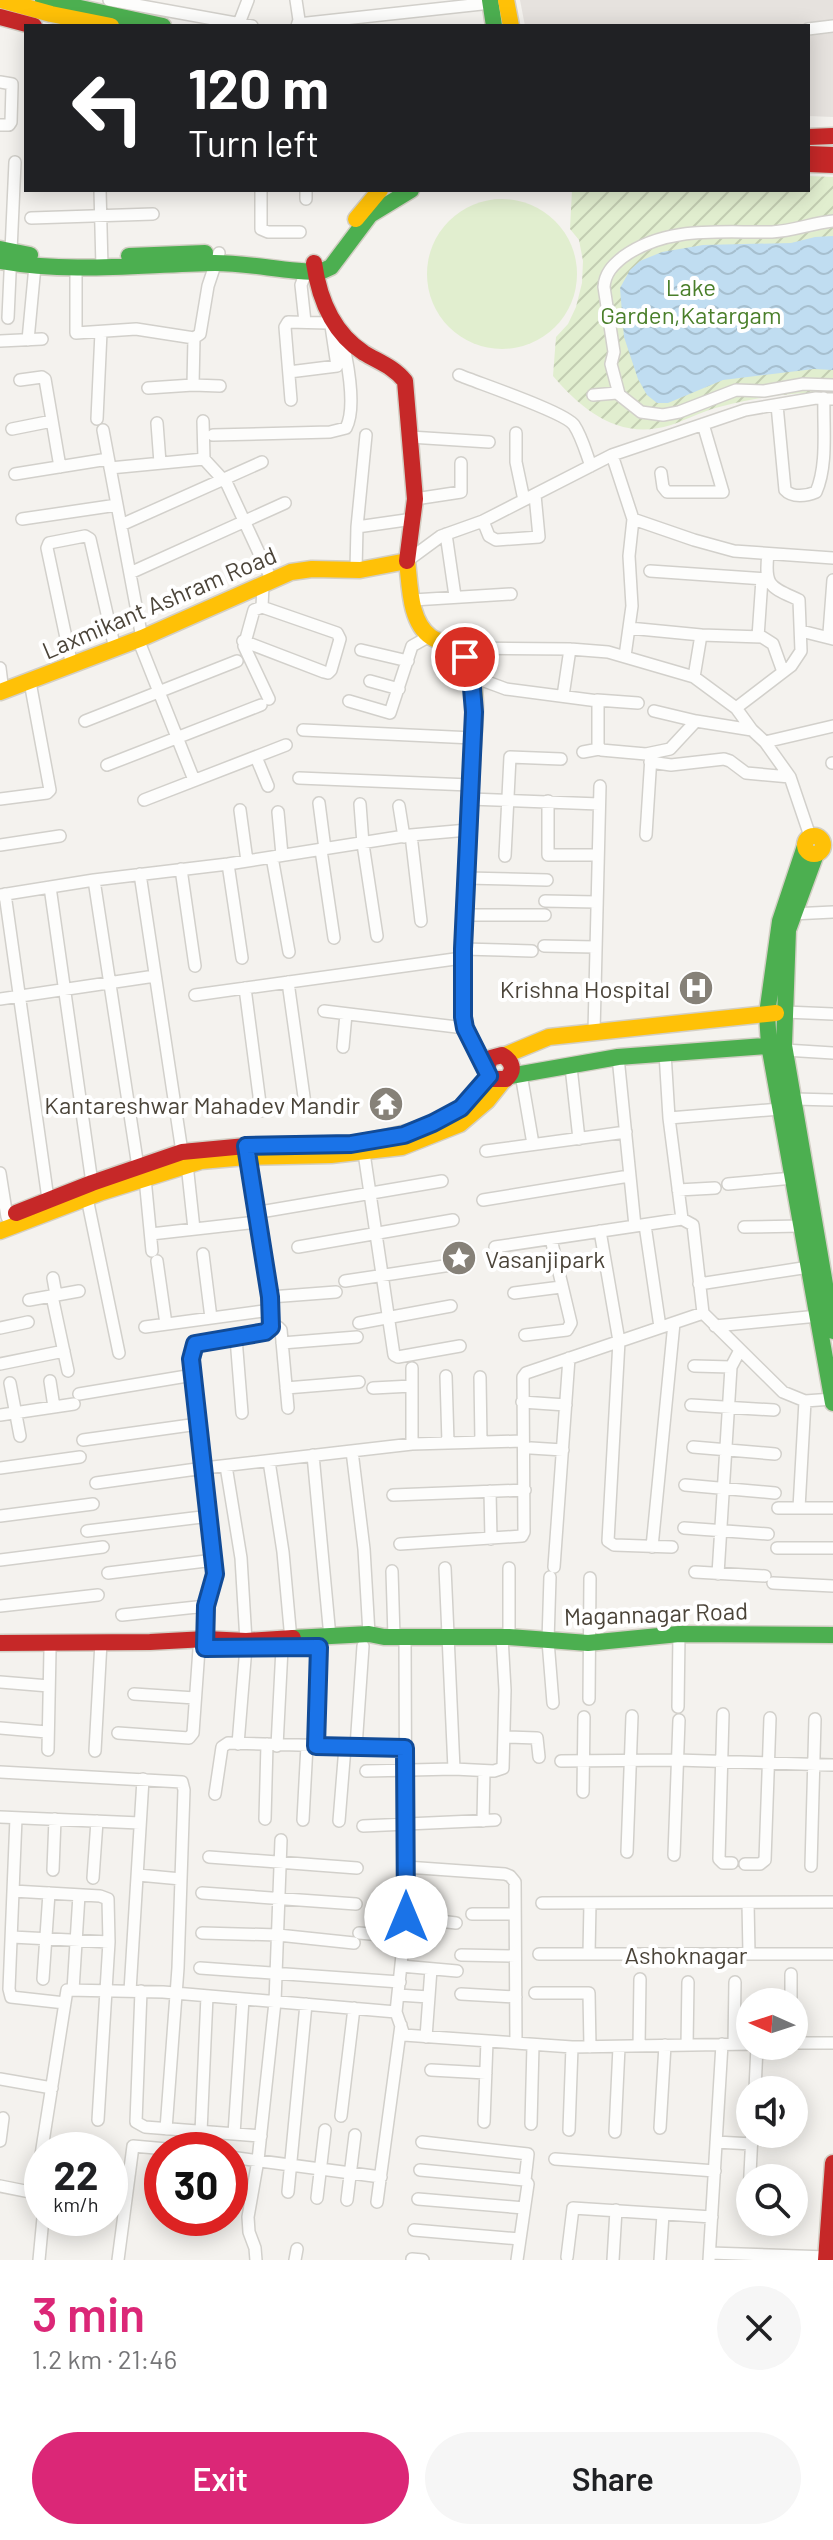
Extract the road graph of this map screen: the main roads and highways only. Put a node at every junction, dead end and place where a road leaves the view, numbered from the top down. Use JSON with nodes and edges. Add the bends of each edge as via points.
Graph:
{"nodes":[{"id":1,"x":1,"y":0,"type":"edge"},
{"id":2,"x":43,"y":0,"type":"edge"},
{"id":3,"x":496,"y":1,"type":"edge"},
{"id":4,"x":96,"y":6,"type":"edge"},
{"id":5,"x":0,"y":17,"type":"edge"},
{"id":6,"x":26,"y":24,"type":"edge"},
{"id":7,"x":101,"y":24,"type":"edge"},
{"id":8,"x":156,"y":24,"type":"edge"},
{"id":9,"x":494,"y":24,"type":"edge"},
{"id":10,"x":510,"y":24,"type":"edge"},
{"id":11,"x":810,"y":136,"type":"edge"},
{"id":12,"x":833,"y":136,"type":"edge"},
{"id":13,"x":810,"y":144,"type":"edge"},
{"id":14,"x":833,"y":144,"type":"edge"},
{"id":15,"x":810,"y":154,"type":"edge"},
{"id":16,"x":833,"y":155,"type":"edge"},
{"id":17,"x":810,"y":164,"type":"edge"},
{"id":18,"x":833,"y":165,"type":"edge"},
{"id":19,"x":378,"y":192,"type":"edge"},
{"id":20,"x":408,"y":192,"type":"edge"},
{"id":21,"x":6,"y":256,"type":"edge"},
{"id":22,"x":102,"y":262,"type":"junction"},
{"id":23,"x":312,"y":268,"type":"junction"},
{"id":24,"x":407,"y":561,"type":"junction"},
{"id":25,"x":1,"y":692,"type":"edge"},
{"id":26,"x":820,"y":843,"type":"edge"},
{"id":27,"x":776,"y":1013,"type":"junction"},
{"id":28,"x":780,"y":1047,"type":"junction"},
{"id":29,"x":500,"y":1070,"type":"junction"},
{"id":30,"x":787,"y":1104,"type":"junction"},
{"id":31,"x":246,"y":1152,"type":"junction"},
{"id":32,"x":90,"y":1190,"type":"junction"},
{"id":33,"x":2,"y":1223,"type":"edge"},
{"id":34,"x":821,"y":1264,"type":"edge"},
{"id":35,"x":833,"y":1331,"type":"edge"},
{"id":36,"x":832,"y":1400,"type":"edge"},
{"id":37,"x":833,"y":1635,"type":"edge"},
{"id":38,"x":0,"y":1643,"type":"edge"},
{"id":39,"x":100,"y":1646,"type":"junction"},
{"id":40,"x":0,"y":1649,"type":"edge"},
{"id":41,"x":833,"y":2163,"type":"edge"},
{"id":42,"x":826,"y":2259,"type":"edge"}],
"edges":[{"from":1,"to":7,"type":"main road"},
{"from":2,"to":4,"type":"main road"},
{"from":3,"to":9,"type":"main road"},
{"from":3,"to":10,"type":"main road"},
{"from":4,"to":8,"type":"main road"},
{"from":5,"to":6,"type":"main road"},
{"from":11,"to":12,"type":"main road"},
{"from":13,"to":14,"type":"main road"},
{"from":15,"to":16,"type":"main road"},
{"from":17,"to":18,"type":"main road"},
{"from":19,"to":23,"type":"main road","via":[[329,255]]},
{"from":20,"to":23,"type":"main road","via":[[370,215],[331,267]]},
{"from":21,"to":22,"type":"main road"},
{"from":21,"to":22,"type":"main road","via":[[35,266],[76,268]]},
{"from":22,"to":23,"type":"main road","via":[[218,258]]},
{"from":23,"to":24,"type":"main road","via":[[340,331],[405,381],[415,499]]},
{"from":24,"to":25,"type":"main road","name":"Laxmikant Ashram Road","via":[[356,570],[291,572],[140,639]]},
{"from":24,"to":29,"type":"main road","via":[[421,624],[430,636],[458,648],[471,676],[463,1017],[468,1034]]},
{"from":26,"to":27,"type":"main road","via":[[792,914]]},
{"from":26,"to":27,"type":"main road","via":[[780,921]]},
{"from":27,"to":28,"type":"main road"},
{"from":27,"to":29,"type":"main road","via":[[542,1039]]},
{"from":28,"to":29,"type":"main road"},
{"from":28,"to":30,"type":"main road"},
{"from":29,"to":31,"type":"main road","via":[[461,1108],[404,1135]]},
{"from":29,"to":31,"type":"main road","via":[[482,1106],[451,1129],[402,1147],[364,1153]]},
{"from":30,"to":34,"type":"main road"},
{"from":30,"to":34,"type":"main road","via":[[802,1226]]},
{"from":31,"to":32,"type":"main road","via":[[185,1158]]},
{"from":32,"to":33,"type":"main road"},
{"from":32,"to":33,"type":"main road","via":[[48,1199]]},
{"from":34,"to":35,"type":"main road"},
{"from":34,"to":36,"type":"main road","via":[[818,1316]]},
{"from":37,"to":39,"type":"main road","name":"Magannagar Road","via":[[679,1634],[588,1643],[447,1636]]},
{"from":38,"to":39,"type":"main road","name":"Magannagar Road"},
{"from":39,"to":40,"type":"main road","name":"Magannagar Road"},
{"from":41,"to":42,"type":"main road"}]}
